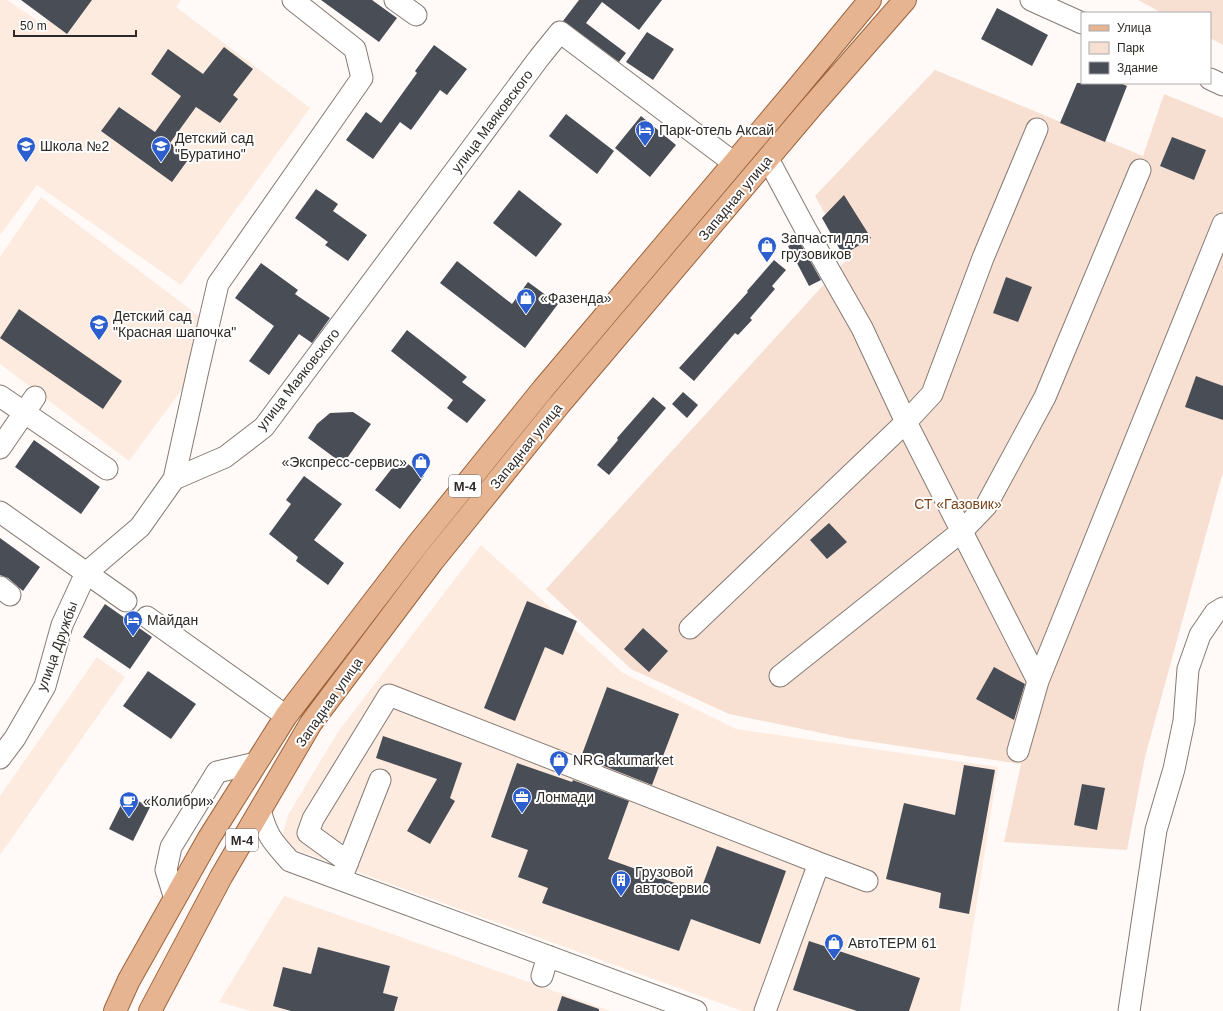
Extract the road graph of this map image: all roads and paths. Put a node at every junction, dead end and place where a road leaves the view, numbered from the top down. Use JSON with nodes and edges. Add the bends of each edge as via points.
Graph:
{"nodes":[{"id":1,"x":293,"y":0,"type":"edge"},
{"id":2,"x":395,"y":0,"type":"edge"},
{"id":3,"x":869,"y":0,"type":"edge"},
{"id":4,"x":905,"y":0,"type":"edge"},
{"id":5,"x":1031,"y":0,"type":"edge"},
{"id":6,"x":416,"y":15,"type":"dead end"},
{"id":7,"x":1081,"y":23,"type":"edge"},
{"id":8,"x":1211,"y":79,"type":"edge"},
{"id":9,"x":1223,"y":85,"type":"edge"},
{"id":10,"x":1036,"y":129,"type":"dead end"},
{"id":11,"x":768,"y":159,"type":"junction"},
{"id":12,"x":734,"y":163,"type":"junction"},
{"id":13,"x":1140,"y":170,"type":"dead end"},
{"id":14,"x":1223,"y":224,"type":"edge"},
{"id":15,"x":0,"y":396,"type":"edge"},
{"id":16,"x":30,"y":405,"type":"junction"},
{"id":17,"x":906,"y":422,"type":"junction"},
{"id":18,"x":0,"y":448,"type":"edge"},
{"id":19,"x":107,"y":469,"type":"dead end"},
{"id":20,"x":174,"y":479,"type":"junction"},
{"id":21,"x":0,"y":512,"type":"edge"},
{"id":22,"x":962,"y":531,"type":"junction"},
{"id":23,"x":86,"y":573,"type":"junction"},
{"id":24,"x":126,"y":601,"type":"dead end"},
{"id":25,"x":1223,"y":608,"type":"edge"},
{"id":26,"x":147,"y":617,"type":"dead end"},
{"id":27,"x":690,"y":628,"type":"dead end"},
{"id":28,"x":780,"y":676,"type":"dead end"},
{"id":29,"x":1038,"y":681,"type":"junction"},
{"id":30,"x":286,"y":716,"type":"junction"},
{"id":31,"x":1018,"y":751,"type":"dead end"},
{"id":32,"x":0,"y":758,"type":"edge"},
{"id":33,"x":256,"y":764,"type":"junction"},
{"id":34,"x":380,"y":780,"type":"dead end"},
{"id":35,"x":260,"y":810,"type":"junction"},
{"id":36,"x":819,"y":863,"type":"junction"},
{"id":37,"x":344,"y":871,"type":"junction"},
{"id":38,"x":867,"y":881,"type":"dead end"},
{"id":39,"x":175,"y":899,"type":"junction"},
{"id":40,"x":548,"y":956,"type":"junction"},
{"id":41,"x":542,"y":976,"type":"dead end"},
{"id":42,"x":115,"y":1011,"type":"edge"},
{"id":43,"x":150,"y":1011,"type":"edge"},
{"id":44,"x":696,"y":1011,"type":"edge"},
{"id":45,"x":766,"y":1011,"type":"edge"},
{"id":46,"x":1129,"y":1011,"type":"edge"}],
"edges":[{"from":1,"to":20,"type":"street","via":[[355,49],[362,78],[218,284]]},
{"from":2,"to":6,"type":"street"},
{"from":3,"to":12,"type":"main road","name":"Западная улица","number":"М-4"},
{"from":4,"to":11,"type":"main road","name":"Западная улица","number":"М-4"},
{"from":5,"to":7,"type":"street"},
{"from":8,"to":9,"type":"street"},
{"from":10,"to":17,"type":"street","via":[[983,258],[932,394]]},
{"from":11,"to":17,"type":"street","via":[[862,328]]},
{"from":11,"to":35,"type":"main road","name":"Западная улица","number":"М-4","via":[[559,405],[432,562],[311,723]]},
{"from":12,"to":20,"type":"street","name":"улица Маяковского","via":[[560,32],[264,427],[225,457]]},
{"from":12,"to":30,"type":"main road","name":"Западная улица","number":"М-4","via":[[538,395],[417,545]]},
{"from":13,"to":22,"type":"street","via":[[1045,397],[986,506]]},
{"from":14,"to":29,"type":"street"},
{"from":15,"to":16,"type":"street"},
{"from":16,"to":18,"type":"street"},
{"from":16,"to":19,"type":"street"},
{"from":17,"to":22,"type":"street"},
{"from":17,"to":27,"type":"street"},
{"from":20,"to":23,"type":"street","name":"улица Дружбы","via":[[140,527]]},
{"from":21,"to":23,"type":"street"},
{"from":22,"to":28,"type":"street"},
{"from":22,"to":29,"type":"street"},
{"from":23,"to":24,"type":"street"},
{"from":23,"to":32,"type":"street","name":"улица Дружбы","via":[[62,625],[45,686],[15,738]]},
{"from":25,"to":46,"type":"street","via":[[1215,613],[1200,635],[1188,669],[1184,721],[1174,770],[1156,830]]},
{"from":26,"to":30,"type":"street"},
{"from":29,"to":31,"type":"street"},
{"from":30,"to":33,"type":"main road","name":"Западная улица","number":"М-4"},
{"from":33,"to":39,"type":"main road","name":"Западная улица","number":"М-4","via":[[209,838]]},
{"from":33,"to":39,"type":"street","via":[[217,772],[175,840],[166,870]]},
{"from":34,"to":37,"type":"street"},
{"from":35,"to":37,"type":"street","via":[[270,839],[290,861]]},
{"from":35,"to":43,"type":"main road","name":"Западная улица","number":"М-4","via":[[221,876]]},
{"from":36,"to":37,"type":"street","via":[[389,695],[313,819],[308,833]]},
{"from":36,"to":38,"type":"street"},
{"from":36,"to":45,"type":"street"},
{"from":37,"to":40,"type":"street"},
{"from":39,"to":42,"type":"main road","name":"Западная улица","number":"М-4","via":[[129,980]]},
{"from":40,"to":41,"type":"street"},
{"from":40,"to":44,"type":"street"}]}
